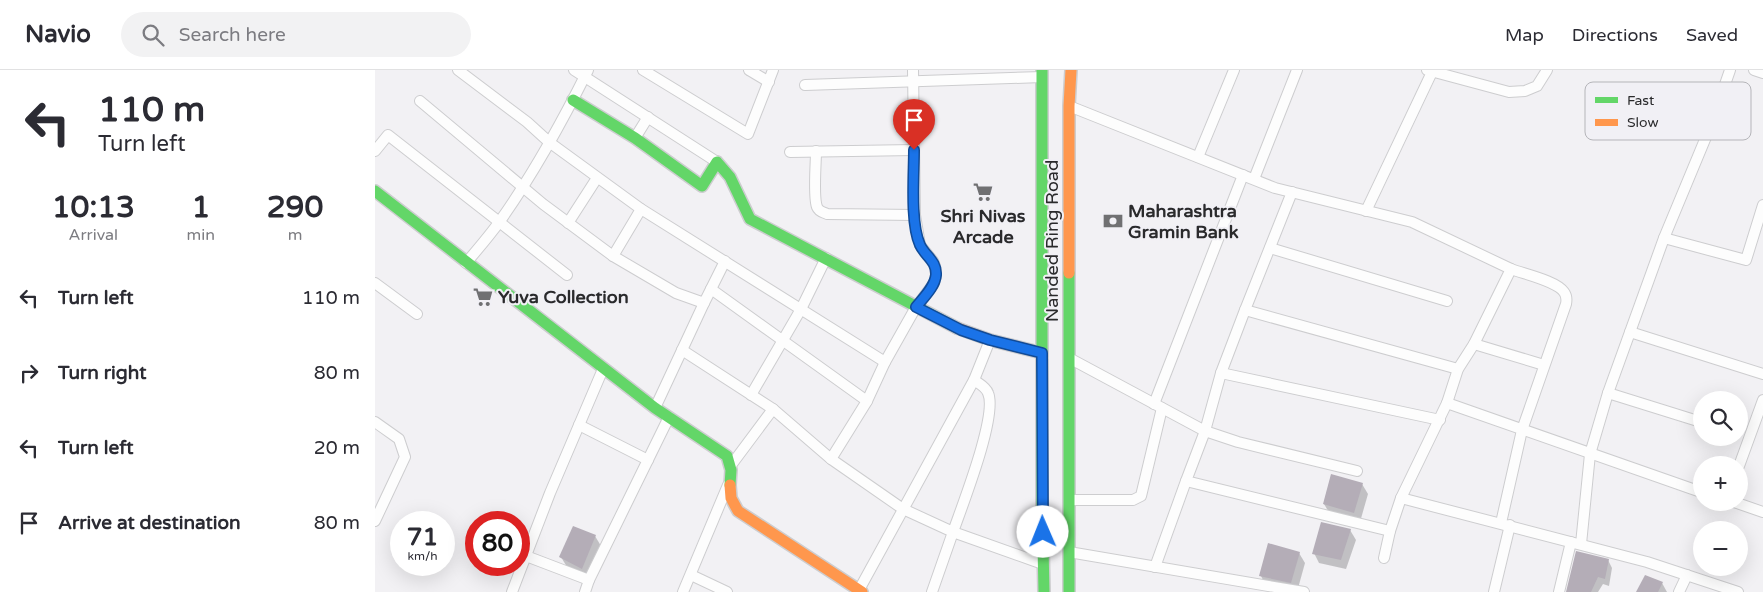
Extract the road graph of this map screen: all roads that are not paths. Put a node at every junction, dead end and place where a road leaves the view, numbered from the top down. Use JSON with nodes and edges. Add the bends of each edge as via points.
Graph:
{"nodes":[{"id":1,"x":458,"y":70,"type":"edge"},
{"id":2,"x":574,"y":70,"type":"edge"},
{"id":3,"x":643,"y":70,"type":"edge"},
{"id":4,"x":749,"y":70,"type":"edge"},
{"id":5,"x":773,"y":70,"type":"edge"},
{"id":6,"x":913,"y":70,"type":"edge"},
{"id":7,"x":1071,"y":70,"type":"edge"},
{"id":8,"x":1234,"y":70,"type":"edge"},
{"id":9,"x":1297,"y":70,"type":"edge"},
{"id":10,"x":1547,"y":70,"type":"edge"},
{"id":11,"x":1730,"y":70,"type":"edge"},
{"id":12,"x":1754,"y":70,"type":"edge"},
{"id":13,"x":1429,"y":71,"type":"edge"},
{"id":14,"x":586,"y":73,"type":"edge"},
{"id":15,"x":1042,"y":73,"type":"edge"},
{"id":16,"x":1763,"y":73,"type":"edge"},
{"id":17,"x":769,"y":82,"type":"junction"},
{"id":18,"x":913,"y":82,"type":"junction"},
{"id":19,"x":1726,"y":82,"type":"edge"},
{"id":20,"x":805,"y":86,"type":"dead end"},
{"id":21,"x":573,"y":100,"type":"junction"},
{"id":22,"x":419,"y":101,"type":"dead end"},
{"id":23,"x":1069,"y":106,"type":"junction"},
{"id":24,"x":648,"y":117,"type":"junction"},
{"id":25,"x":635,"y":138,"type":"junction"},
{"id":26,"x":1704,"y":140,"type":"edge"},
{"id":27,"x":549,"y":142,"type":"junction"},
{"id":28,"x":914,"y":150,"type":"junction"},
{"id":29,"x":375,"y":151,"type":"edge"},
{"id":30,"x":816,"y":151,"type":"junction"},
{"id":31,"x":790,"y":152,"type":"dead end"},
{"id":32,"x":1198,"y":157,"type":"junction"},
{"id":33,"x":717,"y":162,"type":"junction"},
{"id":34,"x":1243,"y":175,"type":"junction"},
{"id":35,"x":597,"y":178,"type":"junction"},
{"id":36,"x":1254,"y":179,"type":"junction"},
{"id":37,"x":522,"y":187,"type":"junction"},
{"id":38,"x":375,"y":191,"type":"edge"},
{"id":39,"x":1291,"y":192,"type":"junction"},
{"id":40,"x":1763,"y":204,"type":"edge"},
{"id":41,"x":641,"y":209,"type":"junction"},
{"id":42,"x":1366,"y":211,"type":"junction"},
{"id":43,"x":915,"y":215,"type":"junction"},
{"id":44,"x":499,"y":222,"type":"junction"},
{"id":45,"x":568,"y":223,"type":"junction"},
{"id":46,"x":1664,"y":238,"type":"junction"},
{"id":47,"x":1270,"y":248,"type":"junction"},
{"id":48,"x":613,"y":256,"type":"junction"},
{"id":49,"x":825,"y":258,"type":"junction"},
{"id":50,"x":725,"y":261,"type":"junction"},
{"id":51,"x":466,"y":262,"type":"junction"},
{"id":52,"x":1511,"y":270,"type":"junction"},
{"id":53,"x":567,"y":275,"type":"dead end"},
{"id":54,"x":375,"y":283,"type":"edge"},
{"id":55,"x":711,"y":290,"type":"junction"},
{"id":56,"x":1447,"y":300,"type":"dead end"},
{"id":57,"x":703,"y":304,"type":"junction"},
{"id":58,"x":916,"y":307,"type":"junction"},
{"id":59,"x":801,"y":309,"type":"junction"},
{"id":60,"x":1245,"y":310,"type":"junction"},
{"id":61,"x":417,"y":314,"type":"dead end"},
{"id":62,"x":1630,"y":332,"type":"junction"},
{"id":63,"x":990,"y":340,"type":"junction"},
{"id":64,"x":783,"y":342,"type":"junction"},
{"id":65,"x":1474,"y":344,"type":"junction"},
{"id":66,"x":682,"y":350,"type":"junction"},
{"id":67,"x":1042,"y":353,"type":"junction"},
{"id":68,"x":1069,"y":358,"type":"junction"},
{"id":69,"x":885,"y":362,"type":"junction"},
{"id":70,"x":1544,"y":364,"type":"junction"},
{"id":71,"x":603,"y":368,"type":"junction"},
{"id":72,"x":1458,"y":369,"type":"junction"},
{"id":73,"x":1221,"y":373,"type":"junction"},
{"id":74,"x":1763,"y":374,"type":"edge"},
{"id":75,"x":974,"y":380,"type":"junction"},
{"id":76,"x":1608,"y":393,"type":"junction"},
{"id":77,"x":751,"y":395,"type":"junction"},
{"id":78,"x":1763,"y":400,"type":"edge"},
{"id":79,"x":867,"y":401,"type":"junction"},
{"id":80,"x":1447,"y":404,"type":"junction"},
{"id":81,"x":1158,"y":406,"type":"junction"},
{"id":82,"x":655,"y":408,"type":"junction"},
{"id":83,"x":773,"y":409,"type":"junction"},
{"id":84,"x":669,"y":417,"type":"junction"},
{"id":85,"x":1440,"y":420,"type":"junction"},
{"id":86,"x":1693,"y":420,"type":"edge"},
{"id":87,"x":375,"y":422,"type":"edge"},
{"id":88,"x":579,"y":425,"type":"junction"},
{"id":89,"x":1522,"y":430,"type":"junction"},
{"id":90,"x":1205,"y":431,"type":"junction"},
{"id":91,"x":1749,"y":437,"type":"joint"},
{"id":92,"x":1590,"y":454,"type":"junction"},
{"id":93,"x":1742,"y":456,"type":"edge"},
{"id":94,"x":831,"y":459,"type":"junction"},
{"id":95,"x":648,"y":460,"type":"junction"},
{"id":96,"x":731,"y":464,"type":"junction"},
{"id":97,"x":1357,"y":472,"type":"dead end"},
{"id":98,"x":731,"y":477,"type":"junction"},
{"id":99,"x":1186,"y":480,"type":"junction"},
{"id":100,"x":1693,"y":489,"type":"edge"},
{"id":101,"x":1401,"y":498,"type":"junction"},
{"id":102,"x":1069,"y":500,"type":"junction"},
{"id":103,"x":1748,"y":506,"type":"edge"},
{"id":104,"x":903,"y":509,"type":"junction"},
{"id":105,"x":1762,"y":509,"type":"edge"},
{"id":106,"x":375,"y":521,"type":"edge"},
{"id":107,"x":1505,"y":524,"type":"junction"},
{"id":108,"x":953,"y":532,"type":"junction"},
{"id":109,"x":1390,"y":532,"type":"junction"},
{"id":110,"x":1576,"y":543,"type":"junction"},
{"id":111,"x":530,"y":546,"type":"edge"},
{"id":112,"x":1069,"y":552,"type":"junction"},
{"id":113,"x":530,"y":558,"type":"edge"},
{"id":114,"x":1385,"y":558,"type":"dead end"},
{"id":115,"x":1043,"y":564,"type":"junction"},
{"id":116,"x":1155,"y":567,"type":"junction"},
{"id":117,"x":691,"y":575,"type":"junction"},
{"id":118,"x":1687,"y":575,"type":"junction"},
{"id":119,"x":518,"y":576,"type":"edge"},
{"id":120,"x":589,"y":580,"type":"junction"},
{"id":121,"x":860,"y":591,"type":"edge"},
{"id":122,"x":512,"y":592,"type":"edge"},
{"id":123,"x":585,"y":592,"type":"edge"},
{"id":124,"x":683,"y":592,"type":"edge"},
{"id":125,"x":727,"y":592,"type":"edge"},
{"id":126,"x":932,"y":592,"type":"edge"},
{"id":127,"x":1044,"y":592,"type":"edge"},
{"id":128,"x":1069,"y":592,"type":"edge"},
{"id":129,"x":1304,"y":592,"type":"edge"},
{"id":130,"x":1494,"y":592,"type":"edge"},
{"id":131,"x":1559,"y":592,"type":"edge"},
{"id":132,"x":1679,"y":592,"type":"edge"},
{"id":133,"x":1738,"y":592,"type":"edge"}],
"edges":[{"from":1,"to":27,"type":"street"},
{"from":2,"to":14,"type":"street"},
{"from":3,"to":17,"type":"street","via":[[747,134]]},
{"from":4,"to":17,"type":"street"},
{"from":5,"to":17,"type":"street"},
{"from":6,"to":18,"type":"street"},
{"from":7,"to":23,"type":"main road","name":"Nanded Ring Road"},
{"from":8,"to":32,"type":"street"},
{"from":9,"to":36,"type":"street"},
{"from":10,"to":13,"type":"street","via":[[1537,86],[1509,92]]},
{"from":11,"to":19,"type":"street"},
{"from":12,"to":16,"type":"street"},
{"from":13,"to":42,"type":"street"},
{"from":14,"to":21,"type":"street"},
{"from":14,"to":24,"type":"street"},
{"from":15,"to":18,"type":"street"},
{"from":15,"to":67,"type":"main road"},
{"from":18,"to":20,"type":"street"},
{"from":18,"to":28,"type":"street"},
{"from":21,"to":25,"type":"main road"},
{"from":21,"to":27,"type":"street"},
{"from":22,"to":37,"type":"street"},
{"from":23,"to":32,"type":"street"},
{"from":23,"to":68,"type":"main road","name":"Nanded Ring Road"},
{"from":24,"to":25,"type":"street"},
{"from":24,"to":33,"type":"street"},
{"from":25,"to":33,"type":"main road","via":[[702,186]]},
{"from":26,"to":46,"type":"street"},
{"from":27,"to":35,"type":"street"},
{"from":27,"to":37,"type":"street"},
{"from":28,"to":30,"type":"street"},
{"from":28,"to":43,"type":"street"},
{"from":29,"to":44,"type":"street","via":[[388,135]]},
{"from":30,"to":31,"type":"street"},
{"from":30,"to":43,"type":"street","via":[[815,199],[820,212]]},
{"from":32,"to":34,"type":"street"},
{"from":33,"to":49,"type":"main road","via":[[730,177],[750,219]]},
{"from":34,"to":36,"type":"street"},
{"from":34,"to":81,"type":"street"},
{"from":35,"to":41,"type":"street"},
{"from":35,"to":45,"type":"street"},
{"from":36,"to":39,"type":"street"},
{"from":37,"to":44,"type":"street"},
{"from":37,"to":45,"type":"street"},
{"from":38,"to":51,"type":"main road"},
{"from":39,"to":42,"type":"street"},
{"from":39,"to":47,"type":"street"},
{"from":40,"to":46,"type":"street","via":[[1746,260]]},
{"from":41,"to":48,"type":"street"},
{"from":41,"to":50,"type":"street"},
{"from":42,"to":52,"type":"street","via":[[1412,222]]},
{"from":43,"to":58,"type":"street","via":[[920,245],[933,261],[936,275]]},
{"from":44,"to":51,"type":"street"},
{"from":44,"to":53,"type":"street"},
{"from":45,"to":48,"type":"street"},
{"from":46,"to":62,"type":"street"},
{"from":47,"to":56,"type":"street"},
{"from":47,"to":60,"type":"street"},
{"from":48,"to":57,"type":"street","via":[[676,293]]},
{"from":49,"to":58,"type":"main road"},
{"from":49,"to":59,"type":"street"},
{"from":50,"to":55,"type":"street"},
{"from":50,"to":59,"type":"street"},
{"from":51,"to":71,"type":"main road"},
{"from":52,"to":65,"type":"street"},
{"from":52,"to":70,"type":"street","via":[[1557,286],[1567,296],[1567,304]]},
{"from":54,"to":61,"type":"street"},
{"from":55,"to":57,"type":"street"},
{"from":55,"to":64,"type":"street"},
{"from":57,"to":66,"type":"street"},
{"from":58,"to":63,"type":"main road","via":[[961,330]]},
{"from":58,"to":69,"type":"street"},
{"from":59,"to":64,"type":"street"},
{"from":59,"to":69,"type":"street"},
{"from":60,"to":72,"type":"street"},
{"from":60,"to":73,"type":"street"},
{"from":62,"to":74,"type":"street"},
{"from":62,"to":76,"type":"street"},
{"from":63,"to":67,"type":"main road"},
{"from":63,"to":75,"type":"street"},
{"from":64,"to":77,"type":"street"},
{"from":64,"to":79,"type":"street"},
{"from":65,"to":70,"type":"street"},
{"from":65,"to":72,"type":"street"},
{"from":66,"to":77,"type":"street"},
{"from":66,"to":82,"type":"street"},
{"from":67,"to":115,"type":"main road"},
{"from":68,"to":81,"type":"street"},
{"from":68,"to":102,"type":"main road","name":"Nanded Ring Road"},
{"from":69,"to":79,"type":"street"},
{"from":70,"to":89,"type":"street"},
{"from":71,"to":82,"type":"main road"},
{"from":71,"to":88,"type":"street"},
{"from":72,"to":80,"type":"street"},
{"from":73,"to":85,"type":"street"},
{"from":73,"to":90,"type":"street"},
{"from":75,"to":104,"type":"street"},
{"from":75,"to":108,"type":"street","via":[[987,391],[990,412]]},
{"from":76,"to":86,"type":"street"},
{"from":76,"to":92,"type":"street"},
{"from":77,"to":83,"type":"street"},
{"from":78,"to":91,"type":"street"},
{"from":79,"to":94,"type":"street"},
{"from":80,"to":85,"type":"street"},
{"from":80,"to":89,"type":"street"},
{"from":81,"to":90,"type":"street"},
{"from":81,"to":102,"type":"street","via":[[1141,496],[1133,500]]},
{"from":82,"to":84,"type":"main road"},
{"from":83,"to":94,"type":"street"},
{"from":83,"to":96,"type":"street"},
{"from":84,"to":95,"type":"street"},
{"from":84,"to":96,"type":"main road","via":[[727,456]]},
{"from":85,"to":101,"type":"street"},
{"from":87,"to":106,"type":"street","via":[[399,439],[405,457]]},
{"from":88,"to":95,"type":"street"},
{"from":88,"to":111,"type":"street"},
{"from":89,"to":92,"type":"street"},
{"from":89,"to":107,"type":"street"},
{"from":90,"to":97,"type":"street"},
{"from":90,"to":99,"type":"street"},
{"from":91,"to":93,"type":"street"},
{"from":92,"to":100,"type":"street"},
{"from":92,"to":110,"type":"street"},
{"from":94,"to":104,"type":"street"},
{"from":95,"to":120,"type":"street"},
{"from":96,"to":98,"type":"main road"},
{"from":98,"to":117,"type":"street"},
{"from":98,"to":121,"type":"main road","via":[[729,495],[731,504],[738,511]]},
{"from":99,"to":109,"type":"street"},
{"from":99,"to":116,"type":"street"},
{"from":101,"to":107,"type":"street"},
{"from":101,"to":109,"type":"street"},
{"from":102,"to":112,"type":"main road","name":"Nanded Ring Road"},
{"from":103,"to":105,"type":"street"},
{"from":104,"to":108,"type":"street"},
{"from":104,"to":121,"type":"street"},
{"from":107,"to":110,"type":"street"},
{"from":107,"to":130,"type":"street"},
{"from":108,"to":115,"type":"street"},
{"from":108,"to":126,"type":"street"},
{"from":109,"to":114,"type":"street"},
{"from":110,"to":118,"type":"street"},
{"from":110,"to":131,"type":"street"},
{"from":112,"to":116,"type":"street"},
{"from":112,"to":128,"type":"main road","name":"Nanded Ring Road"},
{"from":113,"to":120,"type":"street"},
{"from":115,"to":127,"type":"main road"},
{"from":116,"to":129,"type":"street"},
{"from":117,"to":124,"type":"street"},
{"from":117,"to":125,"type":"street"},
{"from":118,"to":132,"type":"street"},
{"from":118,"to":133,"type":"street"},
{"from":119,"to":122,"type":"street"},
{"from":120,"to":123,"type":"street"}]}
